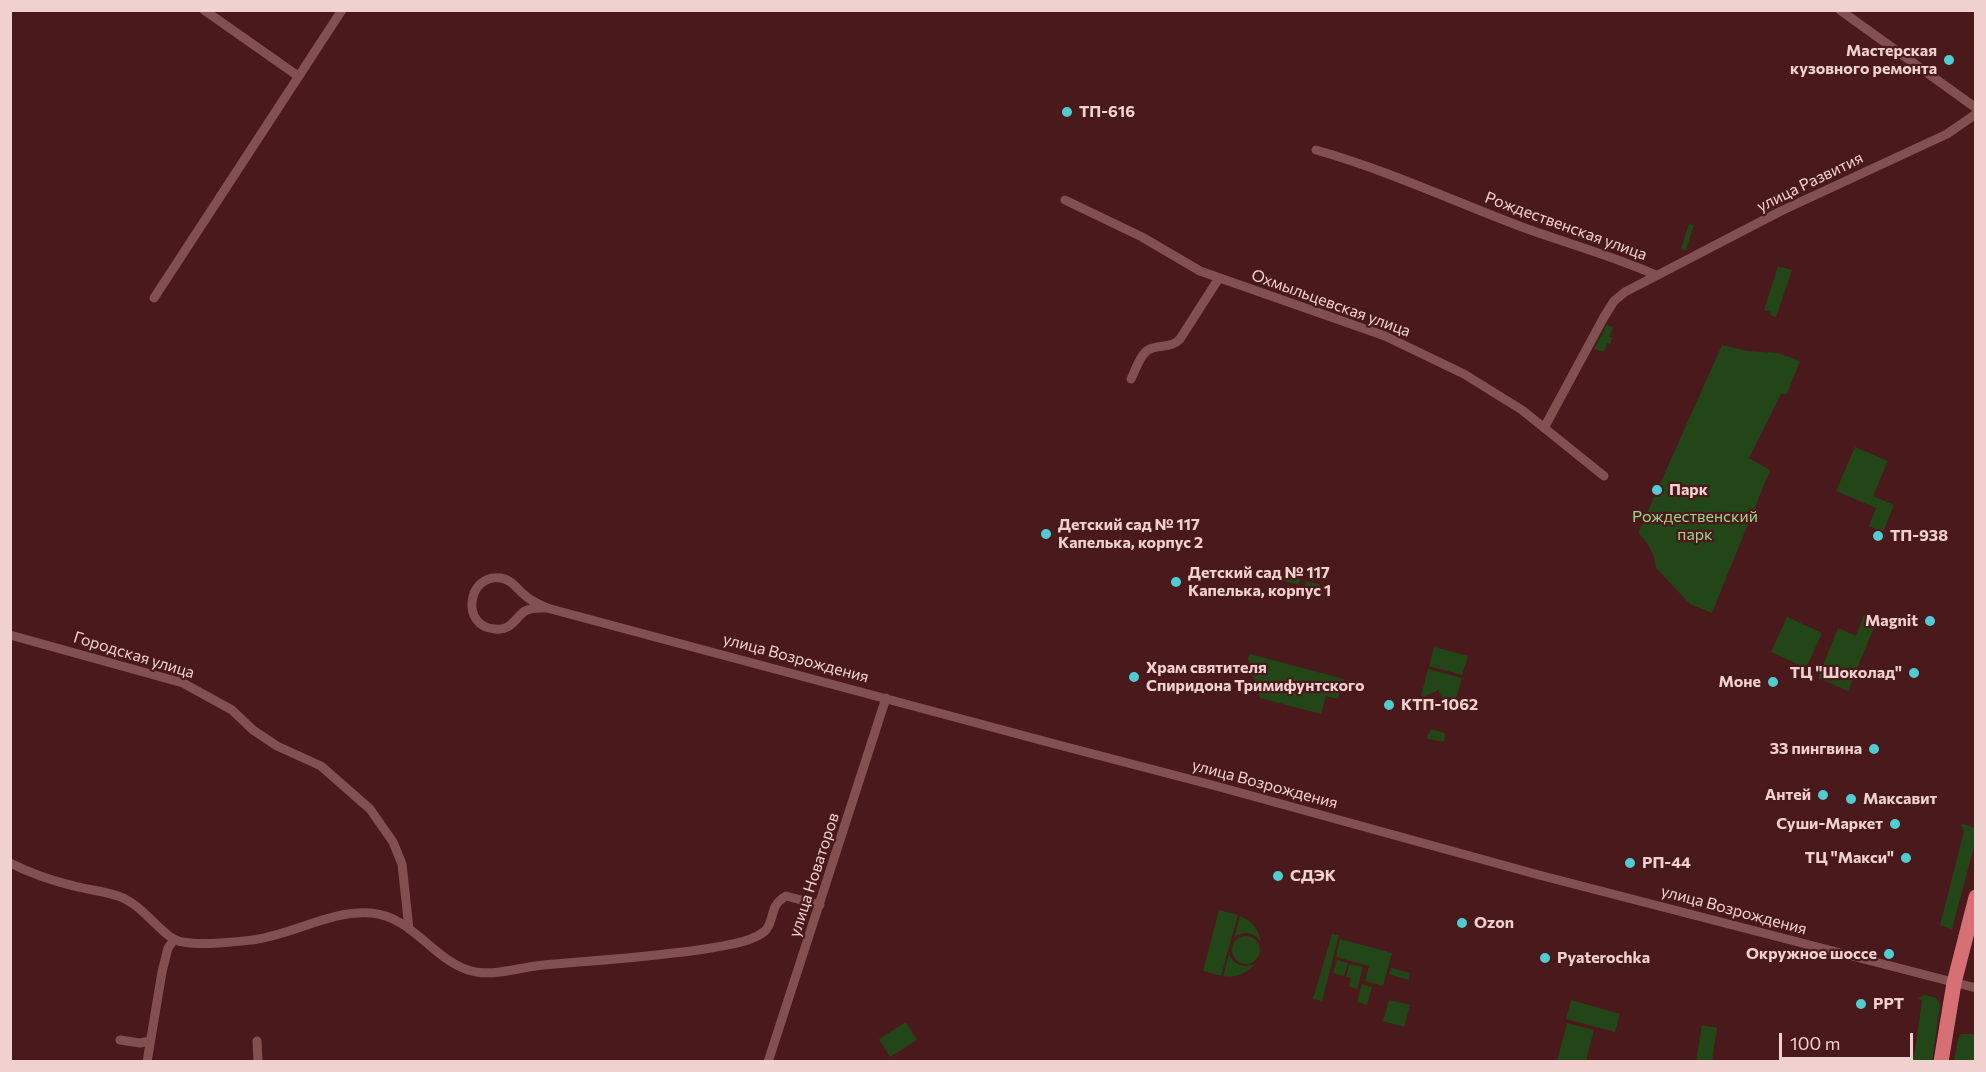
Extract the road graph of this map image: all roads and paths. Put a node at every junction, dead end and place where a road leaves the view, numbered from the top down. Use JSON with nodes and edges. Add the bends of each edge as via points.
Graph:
{"nodes":[{"id":1,"x":204,"y":10,"type":"edge"},
{"id":2,"x":342,"y":10,"type":"edge"},
{"id":3,"x":1840,"y":10,"type":"edge"},
{"id":4,"x":298,"y":76,"type":"junction"},
{"id":5,"x":1976,"y":108,"type":"edge"},
{"id":6,"x":1976,"y":114,"type":"edge"},
{"id":7,"x":1316,"y":150,"type":"dead end"},
{"id":8,"x":1065,"y":200,"type":"dead end"},
{"id":9,"x":1656,"y":275,"type":"junction"},
{"id":10,"x":1219,"y":278,"type":"junction"},
{"id":11,"x":154,"y":298,"type":"dead end"},
{"id":12,"x":1131,"y":379,"type":"dead end"},
{"id":13,"x":1544,"y":428,"type":"junction"},
{"id":14,"x":1604,"y":476,"type":"dead end"},
{"id":15,"x":547,"y":608,"type":"junction"},
{"id":16,"x":10,"y":635,"type":"edge"},
{"id":17,"x":886,"y":698,"type":"junction"},
{"id":18,"x":10,"y":863,"type":"edge"},
{"id":19,"x":1976,"y":897,"type":"edge"},
{"id":20,"x":820,"y":905,"type":"junction"},
{"id":21,"x":409,"y":929,"type":"junction"},
{"id":22,"x":174,"y":940,"type":"junction"},
{"id":23,"x":1954,"y":983,"type":"junction"},
{"id":24,"x":1976,"y":988,"type":"edge"},
{"id":25,"x":120,"y":1040,"type":"dead end"},
{"id":26,"x":150,"y":1041,"type":"junction"},
{"id":27,"x":257,"y":1041,"type":"dead end"},
{"id":28,"x":147,"y":1062,"type":"edge"},
{"id":29,"x":258,"y":1062,"type":"edge"},
{"id":30,"x":768,"y":1062,"type":"edge"},
{"id":31,"x":1941,"y":1062,"type":"edge"}],
"edges":[{"from":1,"to":4,"type":"street"},
{"from":2,"to":4,"type":"street"},
{"from":3,"to":5,"type":"street"},
{"from":4,"to":11,"type":"street"},
{"from":6,"to":9,"type":"street","name":"улица Развития","via":[[1947,134]]},
{"from":7,"to":9,"type":"street","name":"Рождественская улица"},
{"from":8,"to":10,"type":"street","name":"Охмыльцевская улица"},
{"from":9,"to":13,"type":"street","name":"Рождественская улица","via":[[1614,301]]},
{"from":10,"to":12,"type":"street","via":[[1176,344],[1148,350]]},
{"from":10,"to":13,"type":"street","name":"Охмыльцевская улица","via":[[1385,336],[1489,388]]},
{"from":13,"to":14,"type":"street","name":"Охмыльцевская улица"},
{"from":15,"to":15,"type":"street","name":"улица Возрождения","via":[[510,582],[496,578],[479,586],[471,603],[478,621],[495,629],[509,626],[527,610]]},
{"from":15,"to":17,"type":"street","name":"улица Возрождения"},
{"from":16,"to":21,"type":"street","name":"Городская улица","via":[[183,683],[232,710],[277,746],[321,766],[370,809],[393,842],[402,864]]},
{"from":17,"to":20,"type":"street","name":"улица Новаторов"},
{"from":17,"to":23,"type":"street","name":"улица Возрождения"},
{"from":18,"to":22,"type":"street","via":[[72,886],[119,896]]},
{"from":19,"to":23,"type":"main road"},
{"from":20,"to":21,"type":"street","via":[[786,896],[778,901],[766,930],[753,939],[732,944],[671,955],[478,973],[453,962]]},
{"from":20,"to":30,"type":"street","name":"улица Новаторов"},
{"from":21,"to":22,"type":"street","via":[[377,914],[348,913],[256,940]]},
{"from":22,"to":26,"type":"street","via":[[164,964]]},
{"from":23,"to":24,"type":"street","name":"улица Возрождения"},
{"from":23,"to":31,"type":"main road"},
{"from":25,"to":26,"type":"street"},
{"from":26,"to":28,"type":"street"},
{"from":27,"to":29,"type":"street"}]}
